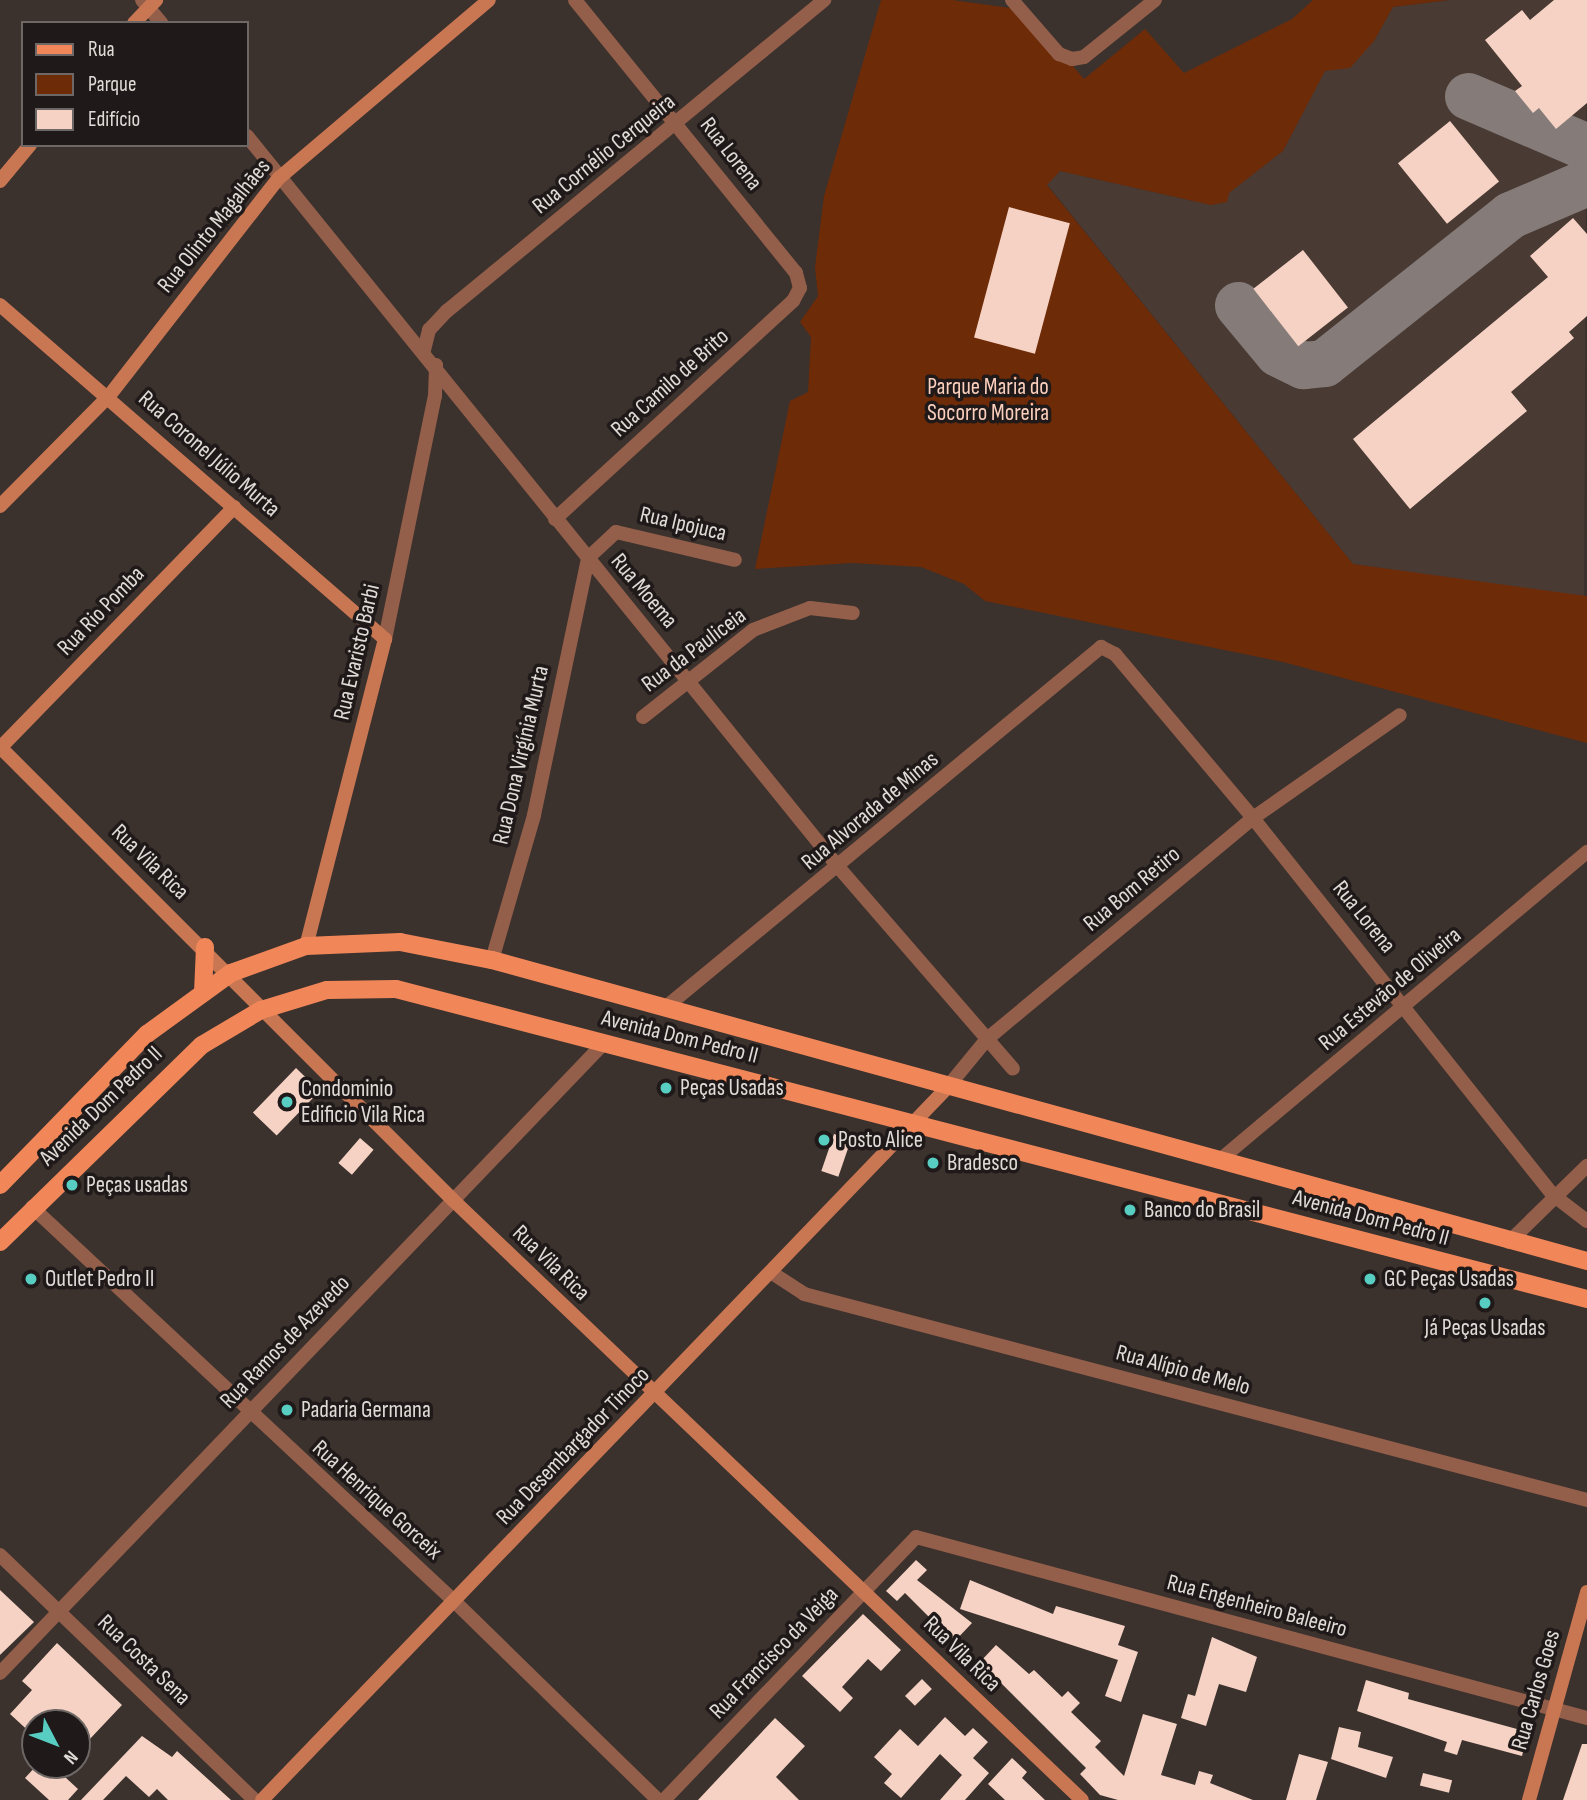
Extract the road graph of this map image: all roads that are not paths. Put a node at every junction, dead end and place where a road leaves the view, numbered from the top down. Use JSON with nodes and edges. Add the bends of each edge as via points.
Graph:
{"nodes":[{"id":1,"x":489,"y":0,"type":"edge"},
{"id":2,"x":575,"y":0,"type":"edge"},
{"id":3,"x":824,"y":0,"type":"edge"},
{"id":4,"x":1012,"y":0,"type":"edge"},
{"id":5,"x":1155,"y":0,"type":"edge"},
{"id":6,"x":149,"y":2,"type":"edge"},
{"id":7,"x":135,"y":21,"type":"edge"},
{"id":8,"x":160,"y":21,"type":"edge"},
{"id":9,"x":678,"y":124,"type":"junction"},
{"id":10,"x":248,"y":137,"type":"edge"},
{"id":11,"x":28,"y":147,"type":"edge"},
{"id":12,"x":279,"y":178,"type":"junction"},
{"id":13,"x":0,"y":181,"type":"edge"},
{"id":14,"x":796,"y":273,"type":"joint"},
{"id":15,"x":0,"y":305,"type":"edge"},
{"id":16,"x":424,"y":350,"type":"junction"},
{"id":17,"x":436,"y":365,"type":"junction"},
{"id":18,"x":108,"y":396,"type":"junction"},
{"id":19,"x":0,"y":506,"type":"edge"},
{"id":20,"x":234,"y":507,"type":"junction"},
{"id":21,"x":555,"y":519,"type":"junction"},
{"id":22,"x":588,"y":558,"type":"junction"},
{"id":23,"x":735,"y":560,"type":"dead end"},
{"id":24,"x":853,"y":613,"type":"dead end"},
{"id":25,"x":385,"y":639,"type":"junction"},
{"id":26,"x":1101,"y":647,"type":"joint"},
{"id":27,"x":687,"y":678,"type":"junction"},
{"id":28,"x":1400,"y":715,"type":"dead end"},
{"id":29,"x":643,"y":717,"type":"dead end"},
{"id":30,"x":0,"y":747,"type":"edge"},
{"id":31,"x":1253,"y":818,"type":"junction"},
{"id":32,"x":1587,"y":852,"type":"edge"},
{"id":33,"x":839,"y":869,"type":"junction"},
{"id":34,"x":306,"y":946,"type":"junction"},
{"id":35,"x":205,"y":947,"type":"junction"},
{"id":36,"x":492,"y":960,"type":"junction"},
{"id":37,"x":231,"y":973,"type":"junction"},
{"id":38,"x":203,"y":993,"type":"junction"},
{"id":39,"x":1407,"y":1006,"type":"junction"},
{"id":40,"x":666,"y":1007,"type":"junction"},
{"id":41,"x":261,"y":1010,"type":"junction"},
{"id":42,"x":987,"y":1039,"type":"junction"},
{"id":43,"x":604,"y":1043,"type":"junction"},
{"id":44,"x":1013,"y":1069,"type":"dead end"},
{"id":45,"x":946,"y":1088,"type":"junction"},
{"id":46,"x":912,"y":1121,"type":"junction"},
{"id":47,"x":1221,"y":1159,"type":"junction"},
{"id":48,"x":1587,"y":1166,"type":"edge"},
{"id":49,"x":2,"y":1179,"type":"edge"},
{"id":50,"x":1553,"y":1195,"type":"junction"},
{"id":51,"x":453,"y":1200,"type":"junction"},
{"id":52,"x":32,"y":1207,"type":"junction"},
{"id":53,"x":1587,"y":1221,"type":"edge"},
{"id":54,"x":0,"y":1242,"type":"edge"},
{"id":55,"x":1509,"y":1242,"type":"junction"},
{"id":56,"x":1587,"y":1261,"type":"edge"},
{"id":57,"x":772,"y":1273,"type":"junction"},
{"id":58,"x":1587,"y":1299,"type":"edge"},
{"id":59,"x":655,"y":1394,"type":"junction"},
{"id":60,"x":248,"y":1413,"type":"junction"},
{"id":61,"x":1587,"y":1500,"type":"edge"},
{"id":62,"x":916,"y":1537,"type":"joint"},
{"id":63,"x":0,"y":1555,"type":"edge"},
{"id":64,"x":864,"y":1592,"type":"junction"},
{"id":65,"x":1587,"y":1592,"type":"edge"},
{"id":66,"x":453,"y":1600,"type":"junction"},
{"id":67,"x":61,"y":1611,"type":"junction"},
{"id":68,"x":0,"y":1673,"type":"edge"},
{"id":69,"x":1555,"y":1709,"type":"junction"},
{"id":70,"x":1587,"y":1718,"type":"edge"},
{"id":71,"x":255,"y":1800,"type":"edge"},
{"id":72,"x":262,"y":1800,"type":"edge"},
{"id":73,"x":658,"y":1800,"type":"edge"},
{"id":74,"x":664,"y":1800,"type":"edge"},
{"id":75,"x":1082,"y":1800,"type":"edge"},
{"id":76,"x":1528,"y":1800,"type":"edge"}],
"edges":[{"from":1,"to":12,"type":"street","name":"Rua Olinto Magalhães"},
{"from":2,"to":9,"type":"street","name":"Rua Lorena"},
{"from":3,"to":9,"type":"street","name":"Rua Cornélio Cerqueira"},
{"from":4,"to":5,"type":"street","via":[[1059,54],[1072,59],[1097,47]]},
{"from":6,"to":7,"type":"street"},
{"from":6,"to":8,"type":"street"},
{"from":9,"to":14,"type":"street","name":"Rua Lorena"},
{"from":9,"to":16,"type":"street","name":"Rua Cornélio Cerqueira","via":[[447,311],[429,330]]},
{"from":10,"to":12,"type":"street","name":"Rua Moema"},
{"from":11,"to":13,"type":"street"},
{"from":12,"to":16,"type":"street","name":"Rua Moema"},
{"from":12,"to":18,"type":"street","name":"Rua Olinto Magalhães"},
{"from":14,"to":21,"type":"street","name":"Rua Camilo de Brito","via":[[800,288],[793,301]]},
{"from":15,"to":18,"type":"street","name":"Rua Coronel Júlio Murta"},
{"from":16,"to":17,"type":"street","name":"Rua Moema"},
{"from":17,"to":21,"type":"street","name":"Rua Moema"},
{"from":17,"to":25,"type":"street","name":"Rua Evaristo Barbi","via":[[435,396]]},
{"from":18,"to":19,"type":"street","name":"Rua Olinto Magalhães"},
{"from":18,"to":20,"type":"street","name":"Rua Coronel Júlio Murta"},
{"from":20,"to":25,"type":"street","name":"Rua Coronel Júlio Murta"},
{"from":20,"to":30,"type":"street","name":"Rua Rio Pomba"},
{"from":21,"to":22,"type":"street","name":"Rua Moema"},
{"from":22,"to":23,"type":"street","name":"Rua Ipojuca","via":[[616,532]]},
{"from":22,"to":27,"type":"street","name":"Rua Moema"},
{"from":22,"to":36,"type":"street","name":"Rua Dona Virgínia Murta","via":[[534,815]]},
{"from":24,"to":27,"type":"street","name":"Rua da Pauliceia","via":[[810,608],[789,615],[753,630]]},
{"from":25,"to":34,"type":"street","name":"Rua Evaristo Barbi"},
{"from":26,"to":31,"type":"street","name":"Rua Lorena","via":[[1115,654]]},
{"from":26,"to":33,"type":"street","name":"Rua Alvorada de Minas"},
{"from":27,"to":29,"type":"street","name":"Rua da Pauliceia"},
{"from":27,"to":33,"type":"street","name":"Rua Moema"},
{"from":28,"to":31,"type":"street","name":"Rua Bom Retiro"},
{"from":30,"to":35,"type":"street","name":"Rua Vila Rica"},
{"from":31,"to":39,"type":"street","name":"Rua Lorena"},
{"from":31,"to":42,"type":"street","name":"Rua Bom Retiro"},
{"from":32,"to":39,"type":"street","name":"Rua Estevão de Oliveira"},
{"from":33,"to":40,"type":"street","name":"Rua Alvorada de Minas"},
{"from":33,"to":42,"type":"street","name":"Rua Moema"},
{"from":34,"to":36,"type":"main road","name":"Avenida Dom Pedro II","via":[[400,942]]},
{"from":34,"to":37,"type":"main road","name":"Avenida Dom Pedro II"},
{"from":35,"to":37,"type":"street","name":"Rua Vila Rica"},
{"from":35,"to":38,"type":"main road","via":[[208,965]]},
{"from":36,"to":40,"type":"main road","name":"Avenida Dom Pedro II"},
{"from":37,"to":38,"type":"main road","name":"Avenida Dom Pedro II"},
{"from":37,"to":41,"type":"street","name":"Rua Vila Rica"},
{"from":38,"to":49,"type":"main road","name":"Avenida Dom Pedro II","via":[[147,1034]]},
{"from":39,"to":47,"type":"street","name":"Rua Estevão de Oliveira"},
{"from":39,"to":50,"type":"street","name":"Rua Lorena"},
{"from":40,"to":45,"type":"main road","name":"Avenida Dom Pedro II"},
{"from":41,"to":43,"type":"main road","name":"Avenida Dom Pedro II","via":[[327,990],[397,989]]},
{"from":41,"to":51,"type":"street","name":"Rua Vila Rica"},
{"from":41,"to":52,"type":"main road","name":"Avenida Dom Pedro II","via":[[169,1072]]},
{"from":42,"to":44,"type":"street","name":"Rua Moema"},
{"from":42,"to":45,"type":"street","name":"Rua Bom Retiro"},
{"from":43,"to":46,"type":"main road","name":"Avenida Dom Pedro II"},
{"from":43,"to":51,"type":"street","name":"Rua Ramos de Azevedo"},
{"from":45,"to":46,"type":"street","name":"Rua Bom Retiro"},
{"from":45,"to":47,"type":"main road","name":"Avenida Dom Pedro II"},
{"from":46,"to":57,"type":"street","name":"Rua Desembargador Tinoco"},
{"from":46,"to":58,"type":"main road","name":"Avenida Dom Pedro II"},
{"from":47,"to":55,"type":"main road","name":"Avenida Dom Pedro II"},
{"from":48,"to":50,"type":"street"},
{"from":50,"to":53,"type":"street","name":"Rua Lorena"},
{"from":50,"to":55,"type":"street"},
{"from":51,"to":59,"type":"street","name":"Rua Vila Rica"},
{"from":51,"to":60,"type":"street","name":"Rua Ramos de Azevedo"},
{"from":52,"to":54,"type":"main road","name":"Avenida Dom Pedro II"},
{"from":52,"to":60,"type":"street","name":"Rua Henrique Gorceix"},
{"from":55,"to":56,"type":"main road","name":"Avenida Dom Pedro II"},
{"from":57,"to":59,"type":"street","name":"Rua Desembargador Tinoco"},
{"from":57,"to":61,"type":"street","name":"Rua Alípio de Melo","via":[[804,1294]]},
{"from":59,"to":64,"type":"street","name":"Rua Vila Rica"},
{"from":59,"to":66,"type":"street","name":"Rua Desembargador Tinoco"},
{"from":60,"to":66,"type":"street","name":"Rua Henrique Gorceix"},
{"from":60,"to":67,"type":"street","name":"Rua Ramos de Azevedo"},
{"from":62,"to":64,"type":"street","name":"Rua Francisco da Veiga"},
{"from":62,"to":69,"type":"street","name":"Rua Engenheiro Baleeiro"},
{"from":63,"to":67,"type":"street","name":"Rua Costa Sena"},
{"from":64,"to":74,"type":"street","name":"Rua Francisco da Veiga"},
{"from":64,"to":75,"type":"street","name":"Rua Vila Rica"},
{"from":65,"to":69,"type":"street","name":"Rua Carlos Goes"},
{"from":66,"to":72,"type":"street","name":"Rua Desembargador Tinoco"},
{"from":66,"to":73,"type":"street","name":"Rua Henrique Gorceix"},
{"from":67,"to":68,"type":"street","name":"Rua Ramos de Azevedo"},
{"from":67,"to":71,"type":"street","name":"Rua Costa Sena"},
{"from":69,"to":70,"type":"street","name":"Rua Engenheiro Baleeiro"},
{"from":69,"to":76,"type":"street","name":"Rua Carlos Goes"}]}
